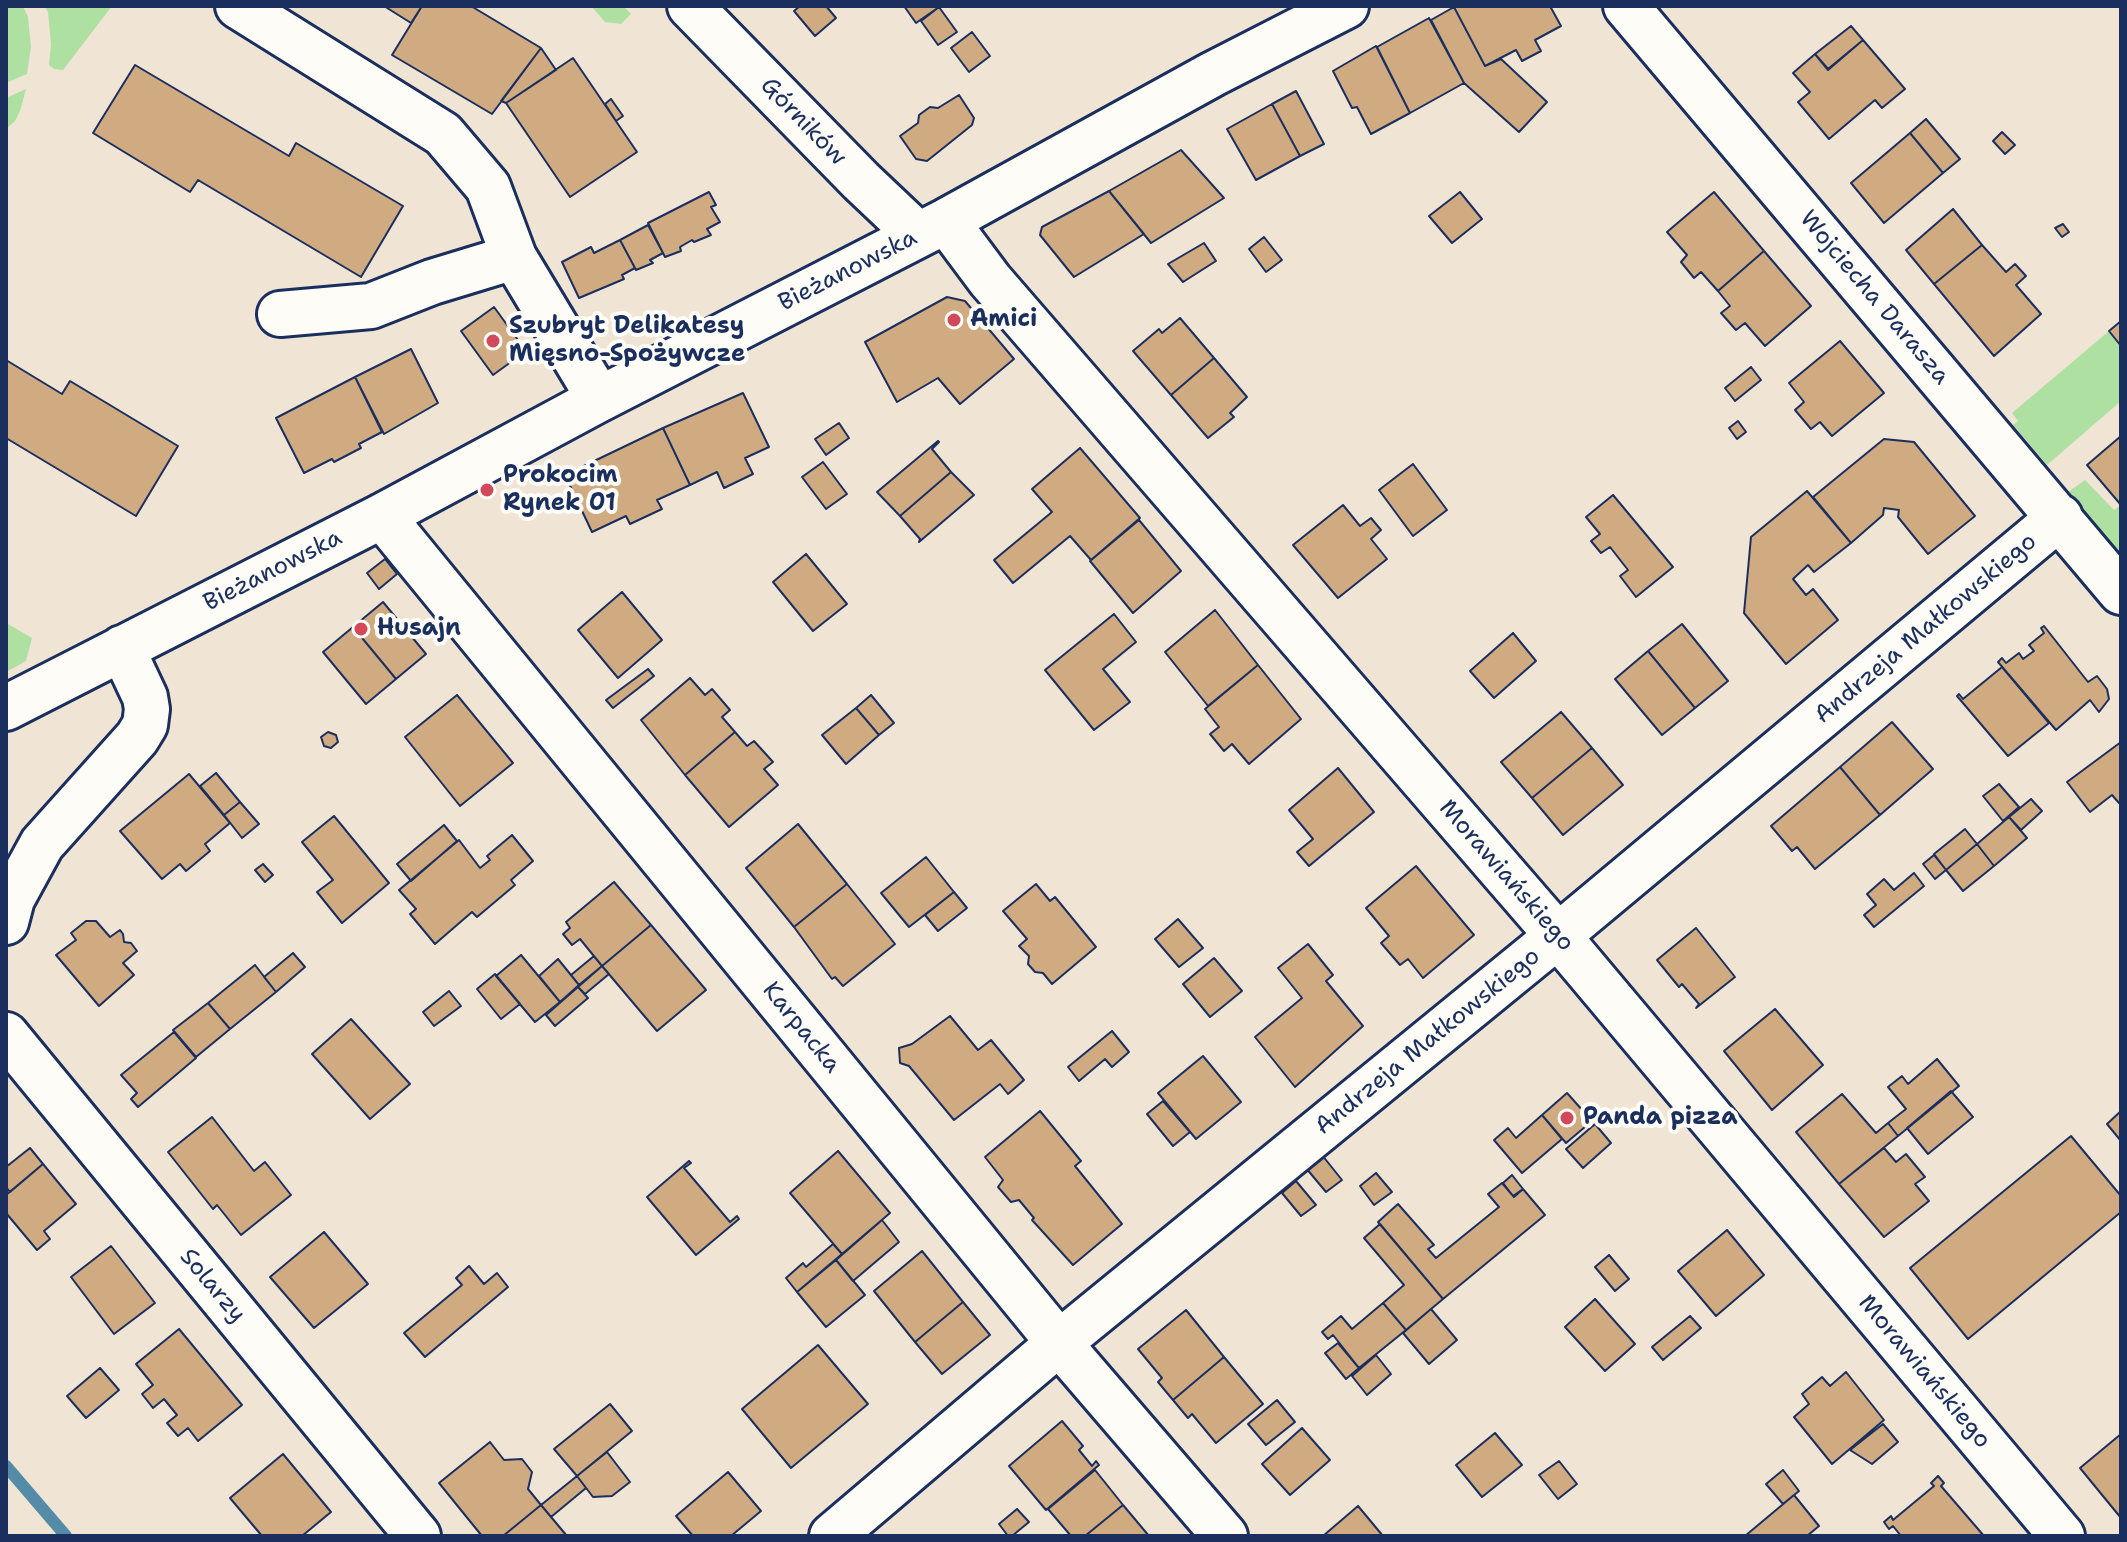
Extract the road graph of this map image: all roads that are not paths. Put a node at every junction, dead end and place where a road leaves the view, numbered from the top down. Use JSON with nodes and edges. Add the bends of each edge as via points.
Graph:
{"nodes":[{"id":1,"x":238,"y":6,"type":"edge"},
{"id":2,"x":690,"y":6,"type":"edge"},
{"id":3,"x":1346,"y":6,"type":"edge"},
{"id":4,"x":1626,"y":6,"type":"edge"},
{"id":5,"x":932,"y":228,"type":"junction"},
{"id":6,"x":514,"y":257,"type":"junction"},
{"id":7,"x":280,"y":314,"type":"dead end"},
{"id":8,"x":596,"y":401,"type":"junction"},
{"id":9,"x":382,"y":516,"type":"junction"},
{"id":10,"x":2060,"y":517,"type":"junction"},
{"id":11,"x":2121,"y":592,"type":"edge"},
{"id":12,"x":122,"y":648,"type":"junction"},
{"id":13,"x":6,"y":708,"type":"edge"},
{"id":14,"x":6,"y":922,"type":"edge"},
{"id":15,"x":1558,"y":936,"type":"junction"},
{"id":16,"x":6,"y":1035,"type":"edge"},
{"id":17,"x":1059,"y":1343,"type":"junction"},
{"id":18,"x":418,"y":1536,"type":"edge"},
{"id":19,"x":832,"y":1536,"type":"edge"},
{"id":20,"x":1225,"y":1536,"type":"edge"},
{"id":21,"x":2062,"y":1536,"type":"edge"}],
"edges":[{"from":1,"to":6,"type":"street","via":[[443,134],[488,187]]},
{"from":2,"to":5,"type":"street","name":"Górników","via":[[861,181]]},
{"from":3,"to":5,"type":"street","name":"Bieżanowska"},
{"from":4,"to":10,"type":"street","name":"Wojciecha Darasza"},
{"from":5,"to":8,"type":"street","name":"Bieżanowska"},
{"from":5,"to":15,"type":"street","name":"Morawiańskiego","via":[[990,280]]},
{"from":6,"to":7,"type":"street","via":[[371,306]]},
{"from":6,"to":8,"type":"street"},
{"from":8,"to":9,"type":"street","name":"Bieżanowska"},
{"from":9,"to":12,"type":"street","name":"Bieżanowska"},
{"from":9,"to":17,"type":"street","name":"Karpacka"},
{"from":10,"to":11,"type":"street","name":"Wojciecha Darasza"},
{"from":10,"to":15,"type":"street","name":"Andrzeja Małkowskiego"},
{"from":12,"to":13,"type":"street","name":"Bieżanowska"},
{"from":12,"to":14,"type":"street","via":[[145,697],[145,725],[42,844],[12,899]]},
{"from":15,"to":17,"type":"street","name":"Andrzeja Małkowskiego"},
{"from":15,"to":21,"type":"street","name":"Morawiańskiego"},
{"from":16,"to":18,"type":"street","name":"Solarzy"},
{"from":17,"to":19,"type":"street","name":"Andrzeja Małkowskiego"},
{"from":17,"to":20,"type":"street","name":"Karpacka"}]}
